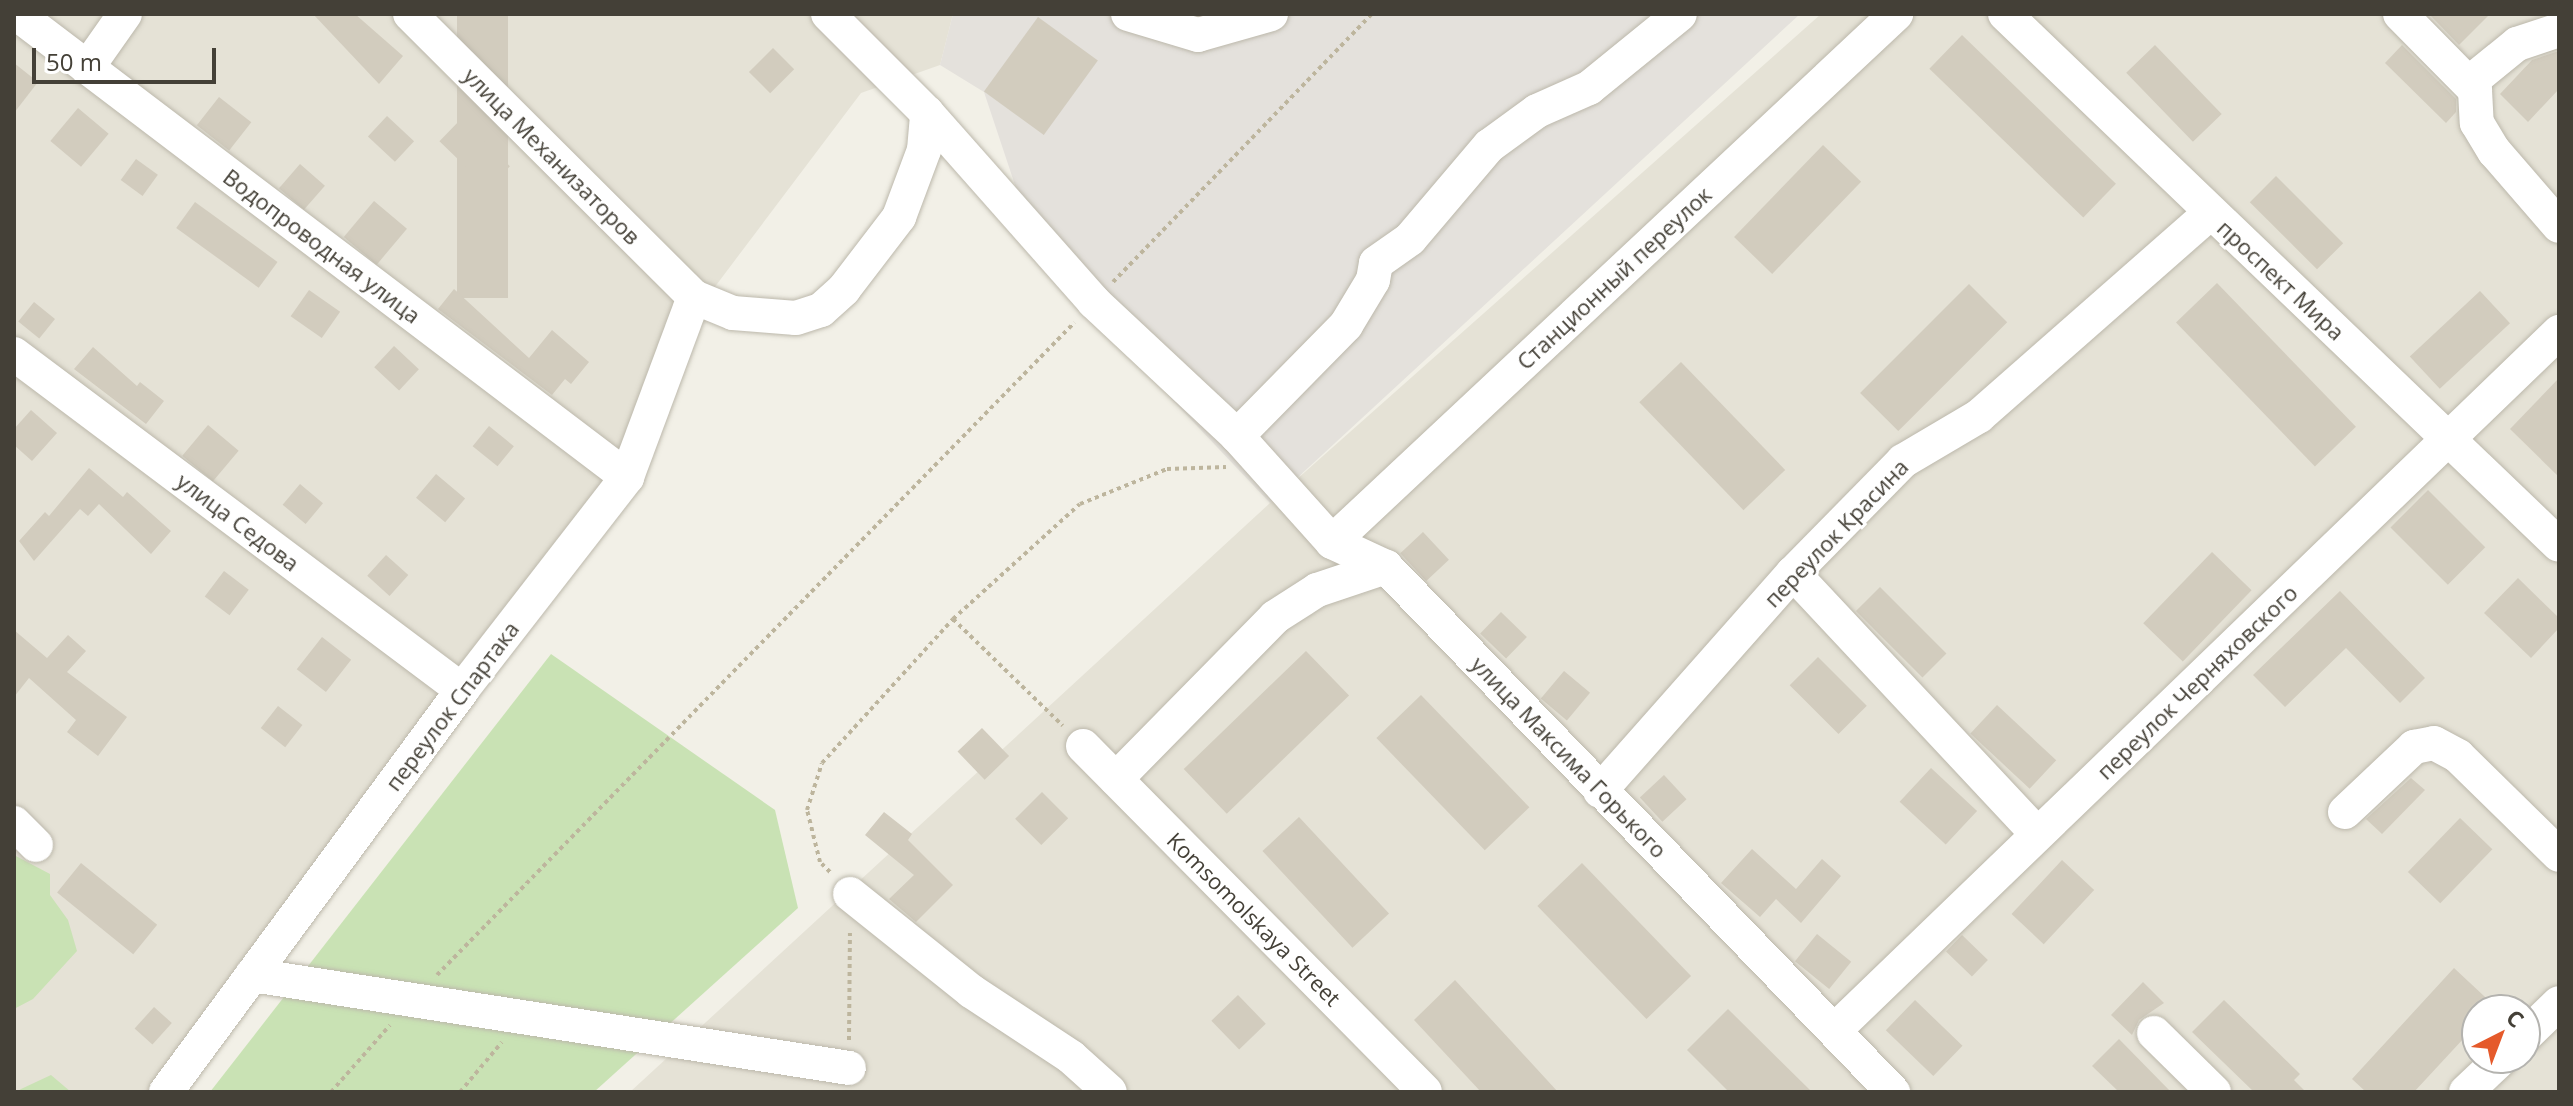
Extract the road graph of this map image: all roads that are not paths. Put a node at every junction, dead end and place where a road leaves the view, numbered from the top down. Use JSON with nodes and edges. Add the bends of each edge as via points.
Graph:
{"nodes":[{"id":1,"x":17,"y":14,"type":"edge"},
{"id":2,"x":125,"y":14,"type":"edge"},
{"id":3,"x":410,"y":14,"type":"edge"},
{"id":4,"x":828,"y":14,"type":"edge"},
{"id":5,"x":1128,"y":14,"type":"edge"},
{"id":6,"x":1271,"y":14,"type":"edge"},
{"id":7,"x":1680,"y":14,"type":"edge"},
{"id":8,"x":1896,"y":14,"type":"edge"},
{"id":9,"x":2005,"y":14,"type":"edge"},
{"id":10,"x":2400,"y":14,"type":"edge"},
{"id":11,"x":2559,"y":30,"type":"edge"},
{"id":12,"x":87,"y":68,"type":"junction"},
{"id":13,"x":2469,"y":83,"type":"junction"},
{"id":14,"x":927,"y":113,"type":"junction"},
{"id":15,"x":2210,"y":213,"type":"junction"},
{"id":16,"x":2559,"y":226,"type":"edge"},
{"id":17,"x":694,"y":297,"type":"junction"},
{"id":18,"x":2559,"y":332,"type":"edge"},
{"id":19,"x":14,"y":354,"type":"edge"},
{"id":20,"x":1237,"y":436,"type":"junction"},
{"id":21,"x":2452,"y":439,"type":"junction"},
{"id":22,"x":627,"y":477,"type":"junction"},
{"id":23,"x":1332,"y":542,"type":"junction"},
{"id":24,"x":2559,"y":545,"type":"edge"},
{"id":25,"x":1386,"y":567,"type":"junction"},
{"id":26,"x":1793,"y":573,"type":"junction"},
{"id":27,"x":462,"y":690,"type":"junction"},
{"id":28,"x":1083,"y":746,"type":"road end"},
{"id":29,"x":1116,"y":779,"type":"junction"},
{"id":30,"x":1600,"y":791,"type":"junction"},
{"id":31,"x":2345,"y":812,"type":"dead end"},
{"id":32,"x":2037,"y":834,"type":"junction"},
{"id":33,"x":2559,"y":855,"type":"edge"},
{"id":34,"x":850,"y":894,"type":"road end"},
{"id":35,"x":252,"y":975,"type":"junction"},
{"id":36,"x":2559,"y":1003,"type":"edge"},
{"id":37,"x":2541,"y":1020,"type":"edge"},
{"id":38,"x":1835,"y":1030,"type":"junction"},
{"id":39,"x":2154,"y":1033,"type":"dead end"},
{"id":40,"x":849,"y":1068,"type":"road end"},
{"id":41,"x":2485,"y":1074,"type":"edge"},
{"id":42,"x":166,"y":1092,"type":"edge"},
{"id":43,"x":1110,"y":1092,"type":"edge"},
{"id":44,"x":1425,"y":1092,"type":"edge"},
{"id":45,"x":1893,"y":1092,"type":"edge"},
{"id":46,"x":2214,"y":1092,"type":"edge"},
{"id":47,"x":2466,"y":1092,"type":"edge"}],
"edges":[{"from":1,"to":12,"type":"street","name":"Водопроводная улица"},
{"from":2,"to":12,"type":"street"},
{"from":3,"to":17,"type":"street","name":"улица Механизаторов"},
{"from":4,"to":14,"type":"street","name":"улица Максима Горького"},
{"from":5,"to":6,"type":"street","via":[[1198,35]]},
{"from":7,"to":20,"type":"street","via":[[1589,88],[1537,111],[1489,146],[1410,239],[1376,263],[1373,280],[1346,325]]},
{"from":8,"to":23,"type":"street","name":"Станционный переулок"},
{"from":9,"to":15,"type":"street","name":"проспект Мира"},
{"from":10,"to":13,"type":"street"},
{"from":11,"to":13,"type":"street","via":[[2517,44]]},
{"from":12,"to":22,"type":"street","name":"Водопроводная улица"},
{"from":13,"to":16,"type":"street","via":[[2475,90],[2477,123],[2494,151]]},
{"from":14,"to":17,"type":"street","via":[[924,150],[899,217],[871,261],[821,310],[796,318],[733,313]]},
{"from":14,"to":20,"type":"street","name":"улица Максима Горького","via":[[1094,302]]},
{"from":15,"to":21,"type":"street","name":"проспект Мира"},
{"from":15,"to":26,"type":"street","name":"переулок Красина","via":[[1979,416],[1903,461]]},
{"from":17,"to":22,"type":"street","name":"переулок Спартака"},
{"from":18,"to":21,"type":"street","name":"переулок Черняховского"},
{"from":19,"to":27,"type":"street","name":"улица Седова"},
{"from":20,"to":23,"type":"street","name":"улица Максима Горького"},
{"from":21,"to":24,"type":"street","name":"проспект Мира"},
{"from":21,"to":32,"type":"street","name":"переулок Черняховского"},
{"from":22,"to":27,"type":"street","name":"переулок Спартака"},
{"from":23,"to":25,"type":"street","name":"улица Максима Горького"},
{"from":25,"to":29,"type":"street","via":[[1317,590],[1275,617],[1230,657]]},
{"from":25,"to":30,"type":"street","name":"улица Максима Горького"},
{"from":26,"to":30,"type":"street","name":"переулок Красина"},
{"from":26,"to":32,"type":"street"},
{"from":27,"to":35,"type":"street","name":"переулок Спартака"},
{"from":28,"to":29,"type":"street","name":"Komsomolskaya Street"},
{"from":29,"to":44,"type":"street","name":"Komsomolskaya Street"},
{"from":30,"to":38,"type":"street","name":"улица Максима Горького"},
{"from":31,"to":33,"type":"street","via":[[2414,747],[2434,743],[2458,756]]},
{"from":32,"to":38,"type":"street","name":"переулок Черняховского"},
{"from":34,"to":43,"type":"street","via":[[971,991],[1071,1057]]},
{"from":35,"to":40,"type":"street"},
{"from":35,"to":42,"type":"street","name":"переулок Спартака"},
{"from":36,"to":37,"type":"street"},
{"from":38,"to":45,"type":"street","name":"улица Максима Горького"},
{"from":39,"to":46,"type":"street"},
{"from":41,"to":47,"type":"street"}]}
